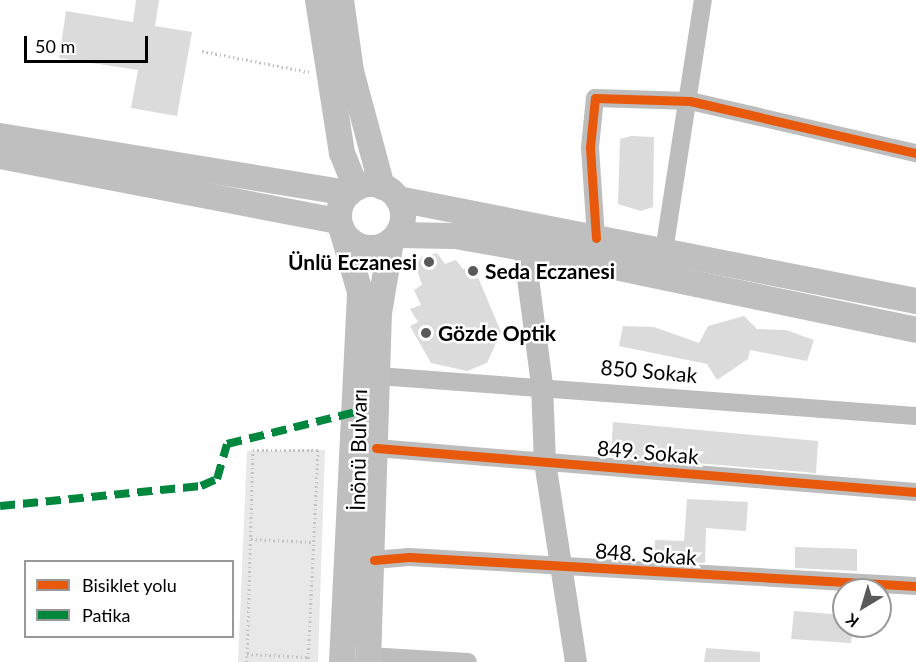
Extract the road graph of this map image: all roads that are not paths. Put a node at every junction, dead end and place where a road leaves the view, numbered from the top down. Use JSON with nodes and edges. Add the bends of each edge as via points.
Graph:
{"nodes":[{"id":1,"x":318,"y":0,"type":"edge"},
{"id":2,"x":341,"y":0,"type":"edge"},
{"id":3,"x":703,"y":0,"type":"edge"},
{"id":4,"x":690,"y":101,"type":"junction"},
{"id":5,"x":0,"y":136,"type":"edge"},
{"id":6,"x":916,"y":153,"type":"edge"},
{"id":7,"x":0,"y":156,"type":"edge"},
{"id":8,"x":352,"y":190,"type":"junction"},
{"id":9,"x":390,"y":193,"type":"junction"},
{"id":10,"x":341,"y":226,"type":"junction"},
{"id":11,"x":394,"y":238,"type":"junction"},
{"id":12,"x":596,"y":238,"type":"junction"},
{"id":13,"x":524,"y":248,"type":"junction"},
{"id":14,"x":664,"y":251,"type":"junction"},
{"id":15,"x":916,"y":301,"type":"edge"},
{"id":16,"x":916,"y":330,"type":"edge"},
{"id":17,"x":378,"y":376,"type":"junction"},
{"id":18,"x":542,"y":385,"type":"junction"},
{"id":19,"x":916,"y":416,"type":"edge"},
{"id":20,"x":376,"y":448,"type":"junction"},
{"id":21,"x":545,"y":462,"type":"junction"},
{"id":22,"x":916,"y":492,"type":"edge"},
{"id":23,"x":374,"y":560,"type":"junction"},
{"id":24,"x":563,"y":566,"type":"junction"},
{"id":25,"x":916,"y":586,"type":"edge"},
{"id":26,"x":368,"y":659,"type":"edge"},
{"id":27,"x":342,"y":662,"type":"edge"},
{"id":28,"x":468,"y":662,"type":"edge"},
{"id":29,"x":576,"y":662,"type":"edge"}],
"edges":[{"from":1,"to":8,"type":"main road","via":[[328,76]]},
{"from":2,"to":9,"type":"main road","via":[[353,83]]},
{"from":3,"to":4,"type":"street"},
{"from":4,"to":6,"type":"street"},
{"from":4,"to":12,"type":"street","via":[[595,98],[590,147]]},
{"from":4,"to":14,"type":"street"},
{"from":5,"to":8,"type":"main road"},
{"from":7,"to":10,"type":"main road"},
{"from":8,"to":9,"type":"main road"},
{"from":8,"to":10,"type":"main road"},
{"from":9,"to":11,"type":"main road","via":[[403,217]]},
{"from":9,"to":12,"type":"main road"},
{"from":10,"to":11,"type":"main road","via":[[365,247]]},
{"from":10,"to":27,"type":"main road","name":"İnönü Bulvarı","via":[[360,292]]},
{"from":11,"to":13,"type":"main road","via":[[456,236]]},
{"from":11,"to":17,"type":"main road","name":"İnönü Bulvarı","via":[[380,304]]},
{"from":12,"to":14,"type":"main road"},
{"from":13,"to":16,"type":"main road"},
{"from":13,"to":18,"type":"street"},
{"from":14,"to":15,"type":"main road"},
{"from":17,"to":18,"type":"street","name":"850 Sokak"},
{"from":17,"to":20,"type":"main road","name":"İnönü Bulvarı"},
{"from":18,"to":19,"type":"street","name":"850 Sokak"},
{"from":18,"to":21,"type":"street"},
{"from":20,"to":21,"type":"street","name":"849. Sokak"},
{"from":20,"to":23,"type":"main road","name":"İnönü Bulvarı"},
{"from":21,"to":22,"type":"street","name":"849. Sokak"},
{"from":21,"to":24,"type":"street"},
{"from":23,"to":24,"type":"street","name":"848. Sokak","via":[[409,557]]},
{"from":23,"to":26,"type":"main road","name":"İnönü Bulvarı"},
{"from":24,"to":25,"type":"street","name":"848. Sokak"},
{"from":24,"to":29,"type":"street"},
{"from":26,"to":28,"type":"street"}]}
